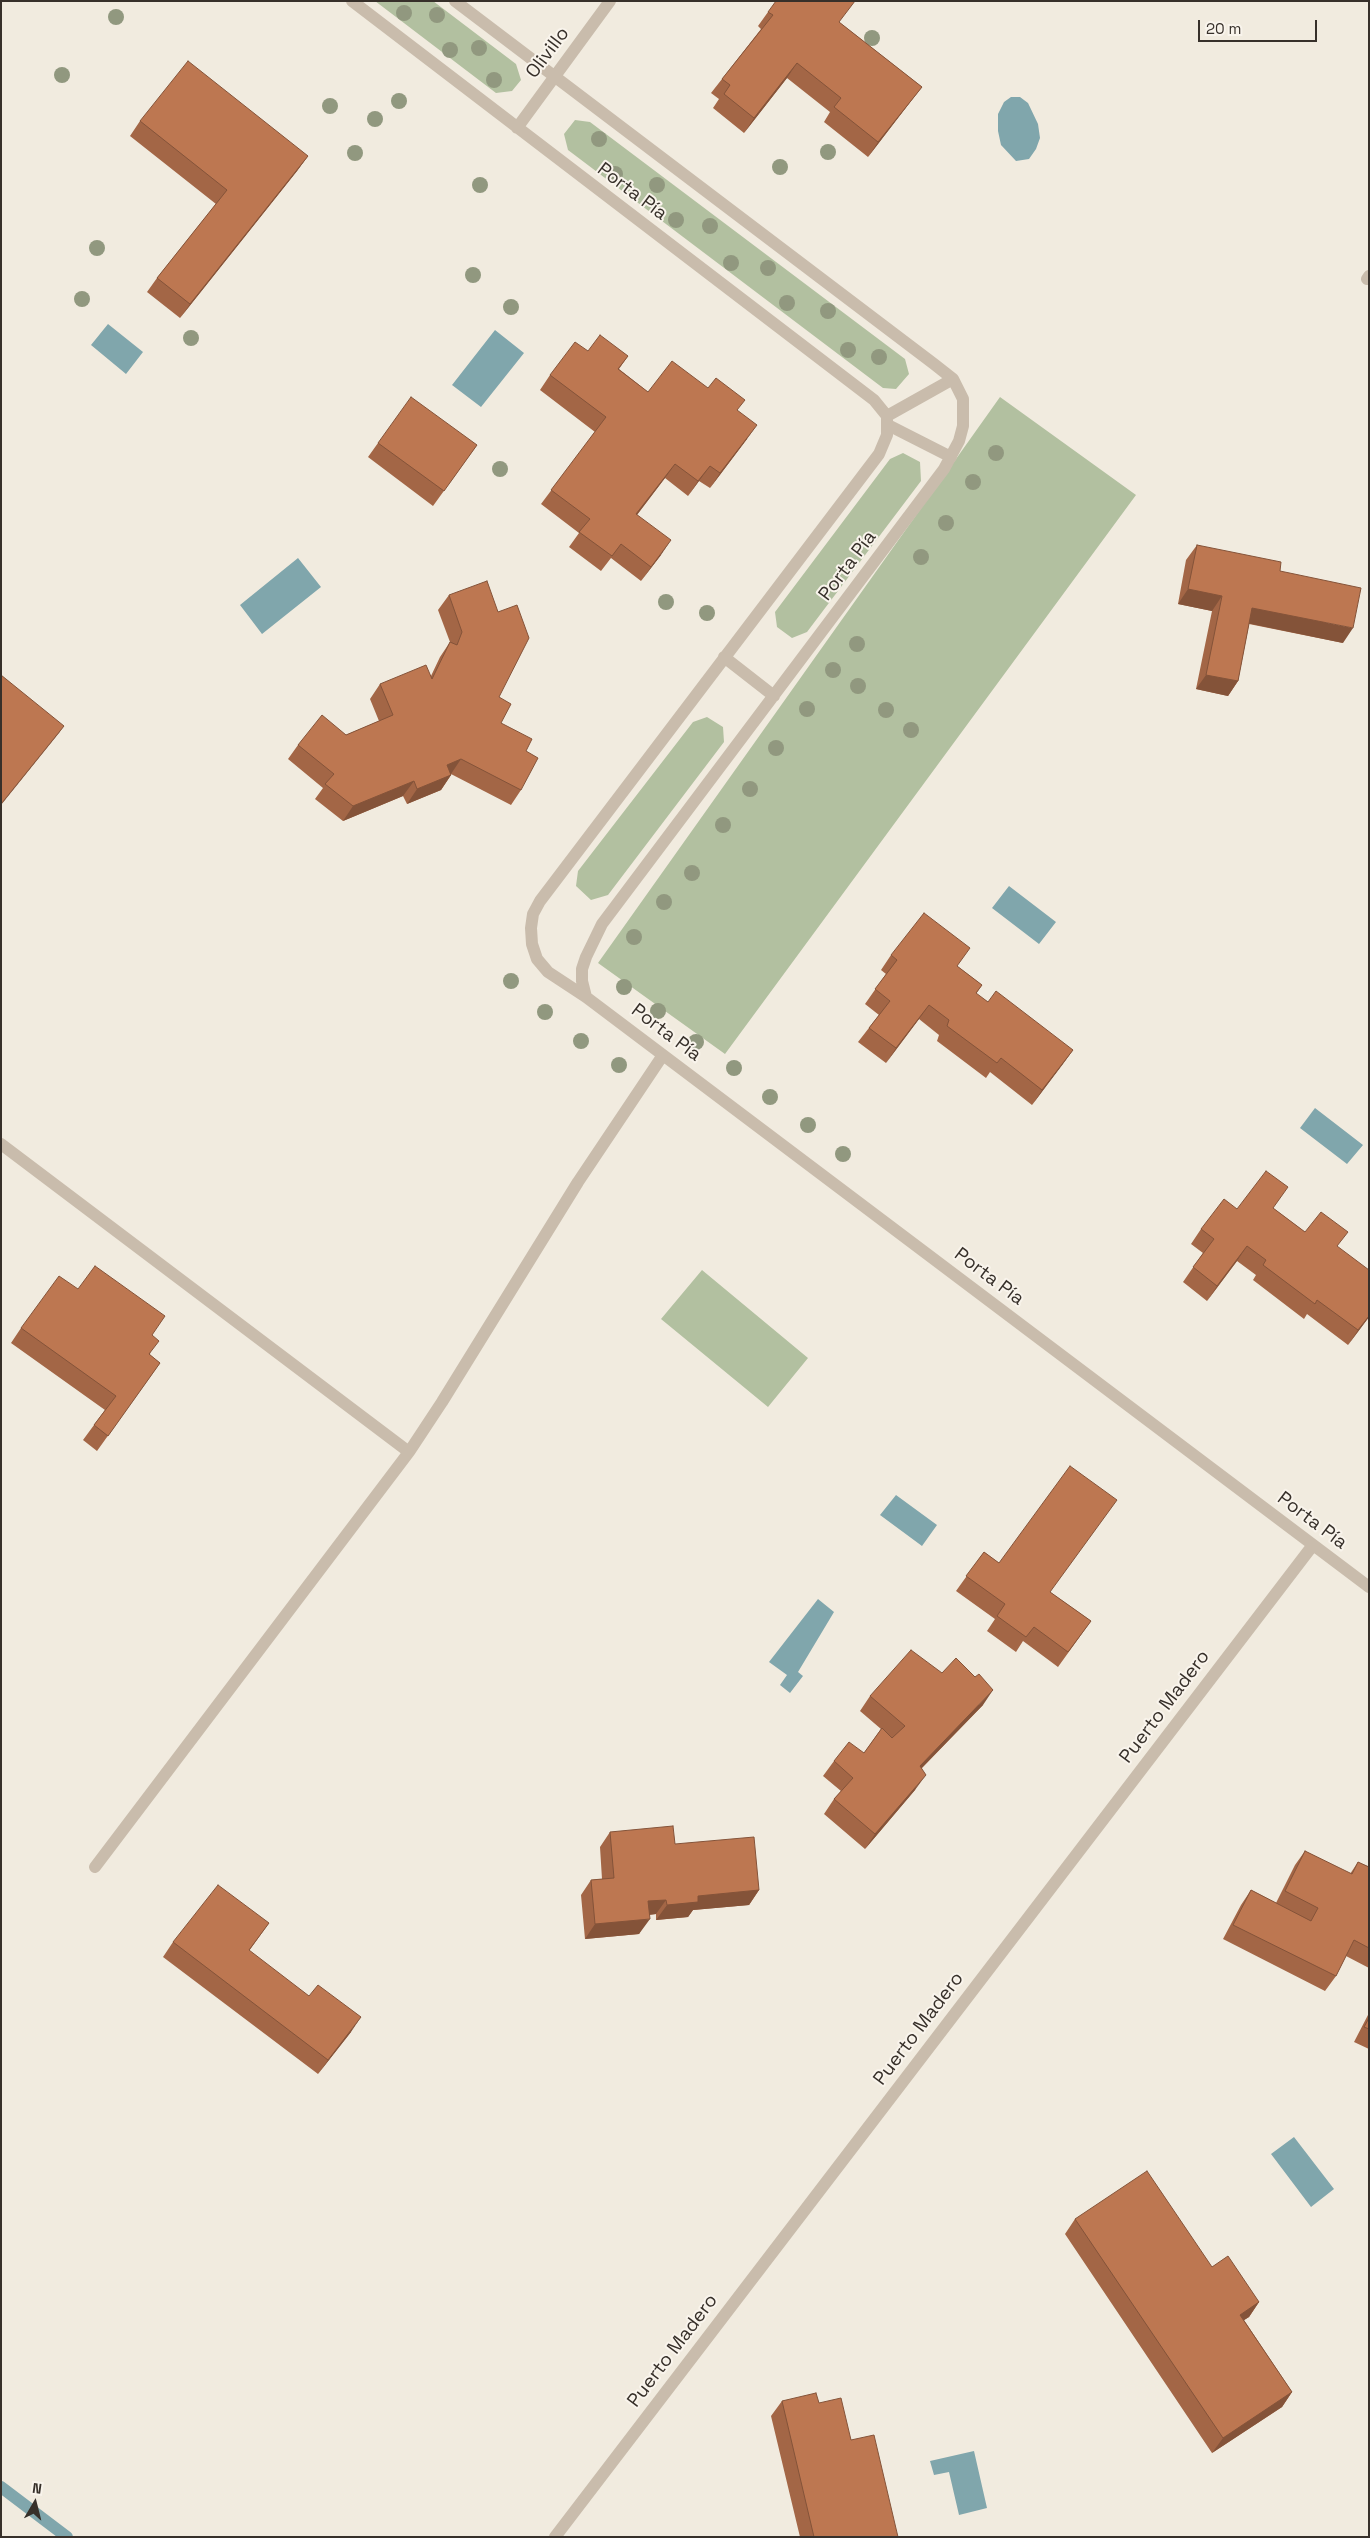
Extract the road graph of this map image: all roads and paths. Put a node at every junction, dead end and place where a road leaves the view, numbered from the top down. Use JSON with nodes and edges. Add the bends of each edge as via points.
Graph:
{"nodes":[{"id":1,"x":352,"y":1,"type":"edge"},
{"id":2,"x":455,"y":1,"type":"edge"},
{"id":3,"x":610,"y":1,"type":"edge"},
{"id":4,"x":554,"y":76,"type":"junction"},
{"id":5,"x":517,"y":128,"type":"junction"},
{"id":6,"x":953,"y":379,"type":"junction"},
{"id":7,"x":887,"y":421,"type":"junction"},
{"id":8,"x":951,"y":457,"type":"junction"},
{"id":9,"x":724,"y":657,"type":"junction"},
{"id":10,"x":774,"y":696,"type":"junction"},
{"id":11,"x":586,"y":997,"type":"junction"},
{"id":12,"x":663,"y":1055,"type":"junction"},
{"id":13,"x":1,"y":1144,"type":"edge"},
{"id":14,"x":409,"y":1452,"type":"junction"},
{"id":15,"x":1313,"y":1545,"type":"junction"},
{"id":16,"x":1369,"y":1587,"type":"edge"},
{"id":17,"x":95,"y":1868,"type":"dead end"},
{"id":18,"x":555,"y":2537,"type":"edge"}],
"edges":[{"from":1,"to":5,"type":"street","name":"Porta Pía"},
{"from":2,"to":4,"type":"street","name":"Porta Pía"},
{"from":3,"to":4,"type":"street","name":"Olivillo"},
{"from":4,"to":5,"type":"street","name":"Olivillo"},
{"from":4,"to":6,"type":"street","name":"Porta Pía"},
{"from":5,"to":7,"type":"street","name":"Porta Pía","via":[[874,400]]},
{"from":6,"to":7,"type":"street"},
{"from":6,"to":8,"type":"street","name":"Porta Pía","via":[[963,399],[965,412]]},
{"from":7,"to":8,"type":"street","name":"Porta Pía"},
{"from":7,"to":9,"type":"street","name":"Porta Pía","via":[[887,435],[878,454]]},
{"from":8,"to":10,"type":"street","name":"Porta Pía"},
{"from":9,"to":10,"type":"street"},
{"from":9,"to":11,"type":"street","name":"Porta Pía","via":[[533,914],[530,928],[537,959],[548,972]]},
{"from":10,"to":11,"type":"street","name":"Porta Pía","via":[[602,924],[582,969]]},
{"from":11,"to":12,"type":"street","name":"Porta Pía"},
{"from":12,"to":14,"type":"street","via":[[578,1182]]},
{"from":12,"to":15,"type":"street","name":"Porta Pía"},
{"from":13,"to":14,"type":"street"},
{"from":14,"to":17,"type":"street"},
{"from":15,"to":16,"type":"street","name":"Porta Pía"},
{"from":15,"to":18,"type":"street","name":"Puerto Madero"}]}
